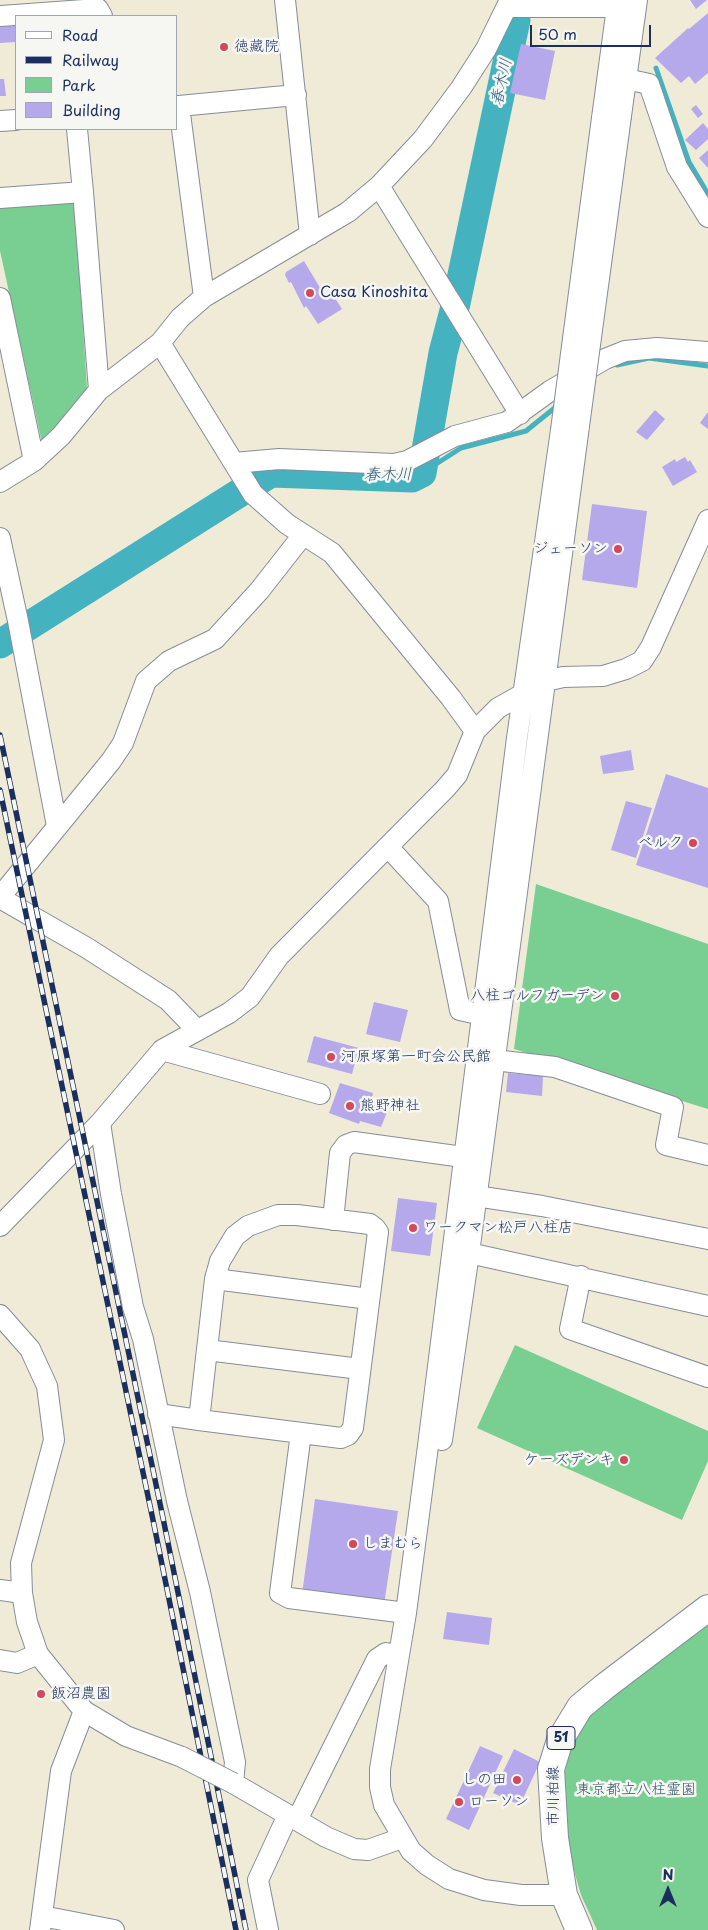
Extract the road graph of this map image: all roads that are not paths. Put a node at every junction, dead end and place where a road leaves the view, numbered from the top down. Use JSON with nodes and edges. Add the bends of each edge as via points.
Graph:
{"nodes":[{"id":1,"x":285,"y":0,"type":"edge"},
{"id":2,"x":637,"y":0,"type":"edge"},
{"id":3,"x":509,"y":3,"type":"edge"},
{"id":4,"x":618,"y":4,"type":"edge"},
{"id":5,"x":102,"y":15,"type":"edge"},
{"id":6,"x":0,"y":16,"type":"edge"},
{"id":7,"x":626,"y":80,"type":"junction"},
{"id":8,"x":296,"y":95,"type":"junction"},
{"id":9,"x":178,"y":106,"type":"edge"},
{"id":10,"x":612,"y":117,"type":"junction"},
{"id":11,"x":15,"y":120,"type":"edge"},
{"id":12,"x":0,"y":121,"type":"edge"},
{"id":13,"x":77,"y":130,"type":"edge"},
{"id":14,"x":379,"y":186,"type":"junction"},
{"id":15,"x":83,"y":192,"type":"junction"},
{"id":16,"x":0,"y":198,"type":"edge"},
{"id":17,"x":708,"y":217,"type":"edge"},
{"id":18,"x":310,"y":235,"type":"junction"},
{"id":19,"x":204,"y":297,"type":"junction"},
{"id":20,"x":0,"y":298,"type":"edge"},
{"id":21,"x":160,"y":343,"type":"junction"},
{"id":22,"x":708,"y":352,"type":"edge"},
{"id":23,"x":99,"y":390,"type":"junction"},
{"id":24,"x":520,"y":414,"type":"junction"},
{"id":25,"x":570,"y":428,"type":"junction"},
{"id":26,"x":34,"y":460,"type":"junction"},
{"id":27,"x":234,"y":464,"type":"junction"},
{"id":28,"x":0,"y":482,"type":"edge"},
{"id":29,"x":708,"y":520,"type":"edge"},
{"id":30,"x":303,"y":535,"type":"junction"},
{"id":31,"x":0,"y":538,"type":"edge"},
{"id":32,"x":546,"y":681,"type":"junction"},
{"id":33,"x":524,"y":692,"type":"junction"},
{"id":34,"x":475,"y":731,"type":"junction"},
{"id":35,"x":57,"y":826,"type":"junction"},
{"id":36,"x":388,"y":847,"type":"junction"},
{"id":37,"x":0,"y":897,"type":"edge"},
{"id":38,"x":482,"y":1015,"type":"junction"},
{"id":39,"x":196,"y":1029,"type":"junction"},
{"id":40,"x":162,"y":1050,"type":"junction"},
{"id":41,"x":494,"y":1060,"type":"junction"},
{"id":42,"x":320,"y":1094,"type":"dead end"},
{"id":43,"x":100,"y":1123,"type":"junction"},
{"id":44,"x":708,"y":1155,"type":"edge"},
{"id":45,"x":463,"y":1158,"type":"junction"},
{"id":46,"x":476,"y":1196,"type":"junction"},
{"id":47,"x":333,"y":1220,"type":"junction"},
{"id":48,"x":0,"y":1226,"type":"edge"},
{"id":49,"x":708,"y":1239,"type":"edge"},
{"id":50,"x":469,"y":1252,"type":"junction"},
{"id":51,"x":581,"y":1276,"type":"junction"},
{"id":52,"x":215,"y":1279,"type":"junction"},
{"id":53,"x":369,"y":1299,"type":"junction"},
{"id":54,"x":708,"y":1306,"type":"edge"},
{"id":55,"x":0,"y":1315,"type":"edge"},
{"id":56,"x":207,"y":1350,"type":"junction"},
{"id":57,"x":360,"y":1369,"type":"junction"},
{"id":58,"x":708,"y":1377,"type":"edge"},
{"id":59,"x":158,"y":1414,"type":"junction"},
{"id":60,"x":199,"y":1420,"type":"junction"},
{"id":61,"x":301,"y":1433,"type":"junction"},
{"id":62,"x":0,"y":1590,"type":"edge"},
{"id":63,"x":22,"y":1593,"type":"junction"},
{"id":64,"x":708,"y":1608,"type":"edge"},
{"id":65,"x":406,"y":1613,"type":"junction"},
{"id":66,"x":38,"y":1654,"type":"junction"},
{"id":67,"x":398,"y":1655,"type":"junction"},
{"id":68,"x":0,"y":1660,"type":"edge"},
{"id":69,"x":84,"y":1712,"type":"junction"},
{"id":70,"x":233,"y":1783,"type":"junction"},
{"id":71,"x":293,"y":1817,"type":"junction"},
{"id":72,"x":402,"y":1838,"type":"junction"},
{"id":73,"x":564,"y":1896,"type":"junction"},
{"id":74,"x":41,"y":1923,"type":"edge"},
{"id":75,"x":114,"y":1930,"type":"edge"},
{"id":76,"x":268,"y":1930,"type":"edge"},
{"id":77,"x":579,"y":1930,"type":"edge"}],
"edges":[{"from":1,"to":8,"type":"street"},
{"from":2,"to":7,"type":"street"},
{"from":3,"to":4,"type":"street"},
{"from":3,"to":14,"type":"street","via":[[486,49],[461,88],[423,139]]},
{"from":4,"to":10,"type":"street"},
{"from":5,"to":6,"type":"street","via":[[98,8]]},
{"from":7,"to":10,"type":"street"},
{"from":7,"to":17,"type":"street","via":[[649,84],[677,166]]},
{"from":8,"to":9,"type":"street"},
{"from":8,"to":18,"type":"street"},
{"from":9,"to":19,"type":"street"},
{"from":10,"to":25,"type":"street","bridge":true},
{"from":11,"to":12,"type":"street"},
{"from":13,"to":15,"type":"street"},
{"from":14,"to":18,"type":"street","via":[[348,212]]},
{"from":14,"to":24,"type":"street"},
{"from":15,"to":16,"type":"street"},
{"from":15,"to":23,"type":"street"},
{"from":18,"to":19,"type":"street"},
{"from":19,"to":21,"type":"street","via":[[180,318]]},
{"from":20,"to":26,"type":"street"},
{"from":21,"to":23,"type":"street"},
{"from":21,"to":27,"type":"street"},
{"from":22,"to":24,"type":"street","via":[[658,348],[625,351],[550,391]]},
{"from":23,"to":26,"type":"street","via":[[61,436]]},
{"from":24,"to":27,"type":"street","via":[[507,422],[454,436],[394,464],[279,459]]},
{"from":25,"to":32,"type":"street"},
{"from":25,"to":33,"type":"street"},
{"from":26,"to":28,"type":"street"},
{"from":27,"to":30,"type":"street","via":[[253,494]]},
{"from":29,"to":32,"type":"street","via":[[642,661],[603,676],[562,677]]},
{"from":30,"to":34,"type":"street","via":[[332,553],[452,698]]},
{"from":30,"to":35,"type":"street","via":[[259,591],[214,639],[169,660],[146,681],[123,743]]},
{"from":31,"to":35,"type":"street"},
{"from":32,"to":33,"type":"street"},
{"from":32,"to":41,"type":"street"},
{"from":33,"to":34,"type":"street","via":[[498,708]]},
{"from":33,"to":38,"type":"street"},
{"from":34,"to":36,"type":"street","via":[[457,775]]},
{"from":35,"to":37,"type":"street"},
{"from":36,"to":38,"type":"street","via":[[438,901],[460,1010]]},
{"from":36,"to":39,"type":"street","via":[[279,956],[250,997],[229,1013]]},
{"from":37,"to":39,"type":"street","via":[[168,1000]]},
{"from":38,"to":45,"type":"street"},
{"from":39,"to":40,"type":"street"},
{"from":40,"to":42,"type":"street"},
{"from":40,"to":43,"type":"street"},
{"from":41,"to":44,"type":"street","via":[[555,1067],[673,1107],[666,1145]]},
{"from":41,"to":46,"type":"street"},
{"from":43,"to":48,"type":"street"},
{"from":43,"to":59,"type":"street","via":[[133,1307]]},
{"from":45,"to":47,"type":"street","via":[[354,1142],[346,1145],[340,1153]]},
{"from":45,"to":65,"type":"street"},
{"from":46,"to":49,"type":"street"},
{"from":46,"to":50,"type":"street"},
{"from":47,"to":52,"type":"street","via":[[297,1214],[278,1215],[248,1226],[226,1249]]},
{"from":47,"to":53,"type":"street","via":[[370,1224],[378,1232]]},
{"from":50,"to":51,"type":"street"},
{"from":50,"to":72,"type":"street","via":[[392,1766],[392,1787]]},
{"from":51,"to":54,"type":"street"},
{"from":51,"to":58,"type":"street","via":[[570,1329]]},
{"from":52,"to":53,"type":"street"},
{"from":52,"to":56,"type":"street"},
{"from":53,"to":57,"type":"street"},
{"from":55,"to":63,"type":"street","via":[[30,1349],[46,1386],[54,1440],[21,1563]]},
{"from":56,"to":57,"type":"street"},
{"from":56,"to":60,"type":"street"},
{"from":57,"to":61,"type":"street","via":[[353,1428],[348,1435],[341,1438]]},
{"from":59,"to":60,"type":"street"},
{"from":59,"to":70,"type":"street","via":[[200,1592],[235,1762]]},
{"from":60,"to":61,"type":"street"},
{"from":61,"to":65,"type":"street","via":[[280,1593],[289,1598]]},
{"from":62,"to":63,"type":"street"},
{"from":63,"to":66,"type":"street","via":[[27,1622]]},
{"from":64,"to":73,"type":"main road","name":"市川柏線","number":"51","via":[[580,1708],[560,1740],[551,1768],[551,1802]]},
{"from":65,"to":67,"type":"street"},
{"from":66,"to":68,"type":"street","via":[[17,1663]]},
{"from":66,"to":69,"type":"street"},
{"from":67,"to":71,"type":"street","via":[[386,1653],[377,1659]]},
{"from":67,"to":72,"type":"street","via":[[380,1787],[384,1805]]},
{"from":69,"to":70,"type":"street","bridge":true,"via":[[126,1736],[182,1757]]},
{"from":69,"to":74,"type":"street","via":[[61,1771]]},
{"from":70,"to":71,"type":"street"},
{"from":71,"to":72,"type":"street","via":[[354,1849],[368,1850]]},
{"from":71,"to":76,"type":"street","via":[[258,1880]]},
{"from":72,"to":73,"type":"street","via":[[427,1865],[449,1879],[484,1890]]},
{"from":73,"to":77,"type":"main road","name":"市川柏線","number":"51"},
{"from":74,"to":75,"type":"street"}]}
